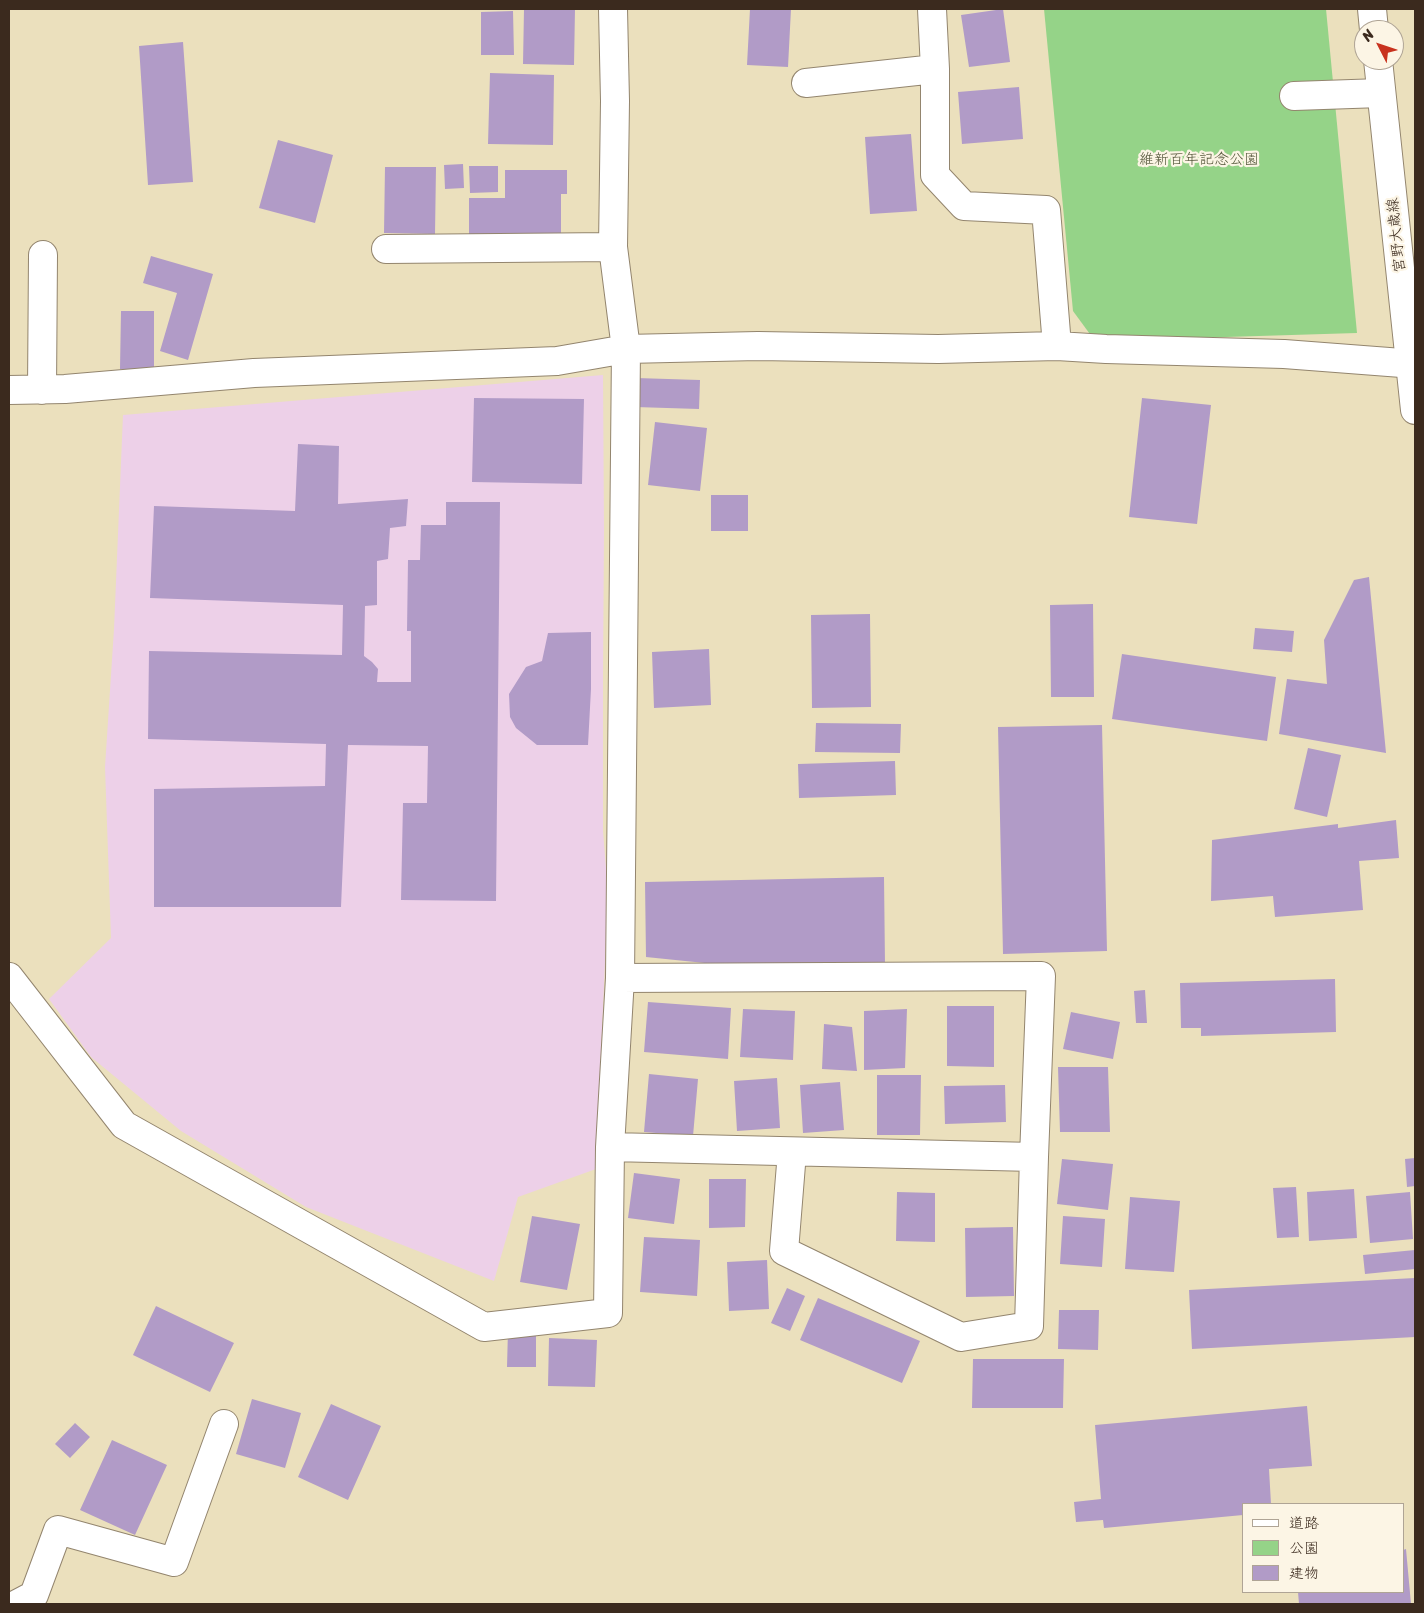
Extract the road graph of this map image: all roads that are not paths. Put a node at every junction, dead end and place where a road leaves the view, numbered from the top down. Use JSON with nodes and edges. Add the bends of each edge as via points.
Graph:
{"nodes":[{"id":1,"x":613,"y":9,"type":"edge"},
{"id":2,"x":932,"y":9,"type":"edge"},
{"id":3,"x":936,"y":68,"type":"junction"},
{"id":4,"x":1379,"y":70,"type":"edge"},
{"id":5,"x":806,"y":83,"type":"dead end"},
{"id":6,"x":1381,"y":93,"type":"junction"},
{"id":7,"x":1294,"y":96,"type":"dead end"},
{"id":8,"x":613,"y":247,"type":"junction"},
{"id":9,"x":386,"y":249,"type":"dead end"},
{"id":10,"x":43,"y":255,"type":"dead end"},
{"id":11,"x":1057,"y":346,"type":"junction"},
{"id":12,"x":626,"y":349,"type":"junction"},
{"id":13,"x":1413,"y":364,"type":"edge"},
{"id":14,"x":9,"y":390,"type":"edge"},
{"id":15,"x":42,"y":390,"type":"junction"},
{"id":16,"x":1415,"y":410,"type":"edge"},
{"id":17,"x":9,"y":977,"type":"edge"},
{"id":18,"x":620,"y":978,"type":"junction"},
{"id":19,"x":610,"y":1147,"type":"junction"},
{"id":20,"x":792,"y":1152,"type":"junction"},
{"id":21,"x":1034,"y":1157,"type":"junction"},
{"id":22,"x":224,"y":1424,"type":"dead end"},
{"id":23,"x":17,"y":1604,"type":"edge"}],
"edges":[{"from":1,"to":8,"type":"street","via":[[616,102]]},
{"from":2,"to":3,"type":"street"},
{"from":3,"to":5,"type":"street"},
{"from":3,"to":11,"type":"street","via":[[935,175],[964,206],[1046,210]]},
{"from":4,"to":6,"type":"street","name":"宮野大歳線"},
{"from":6,"to":7,"type":"street"},
{"from":6,"to":13,"type":"street","name":"宮野大歳線"},
{"from":8,"to":9,"type":"street"},
{"from":8,"to":12,"type":"street"},
{"from":10,"to":15,"type":"street"},
{"from":11,"to":12,"type":"street"},
{"from":11,"to":13,"type":"street","via":[[1284,354]]},
{"from":12,"to":15,"type":"street","via":[[557,361],[254,373]]},
{"from":12,"to":18,"type":"street"},
{"from":13,"to":16,"type":"street","name":"宮野大歳線"},
{"from":14,"to":15,"type":"street"},
{"from":17,"to":19,"type":"street","via":[[124,1125],[484,1327],[608,1313]]},
{"from":18,"to":19,"type":"street"},
{"from":18,"to":21,"type":"street","via":[[1041,976]]},
{"from":19,"to":20,"type":"street"},
{"from":20,"to":21,"type":"street"},
{"from":20,"to":21,"type":"street","via":[[784,1251],[961,1337],[1029,1326]]},
{"from":22,"to":23,"type":"street","via":[[174,1562],[58,1530],[34,1595]]}]}
